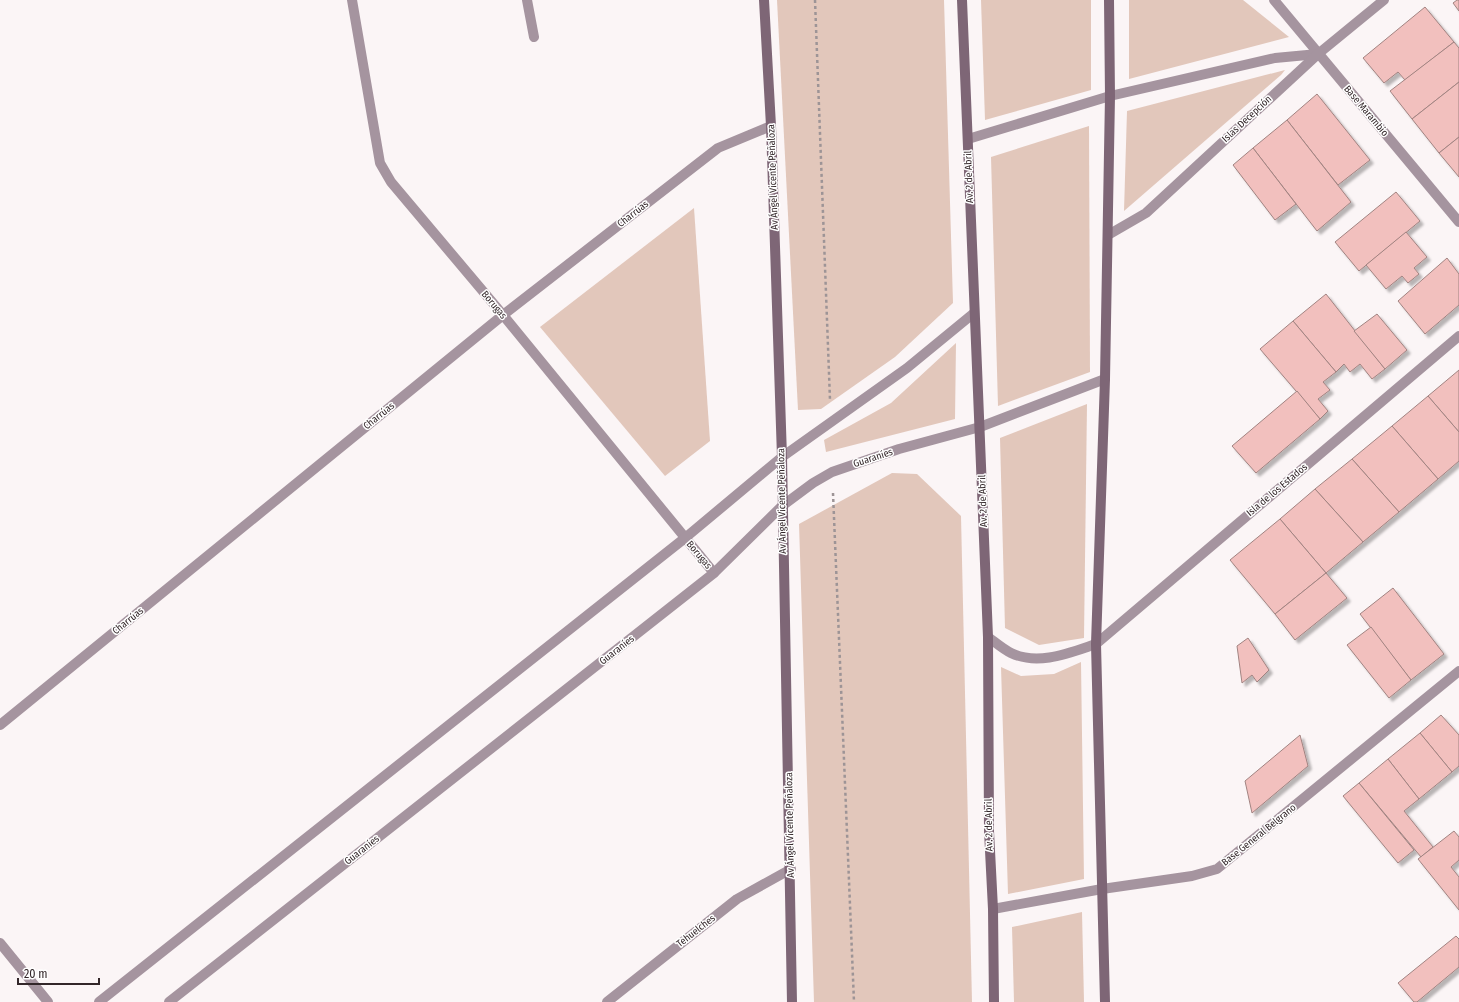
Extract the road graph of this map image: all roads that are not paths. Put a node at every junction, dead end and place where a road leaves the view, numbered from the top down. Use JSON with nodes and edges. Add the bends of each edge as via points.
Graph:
{"nodes":[{"id":1,"x":352,"y":0,"type":"edge"},
{"id":2,"x":527,"y":0,"type":"edge"},
{"id":3,"x":764,"y":0,"type":"edge"},
{"id":4,"x":962,"y":0,"type":"edge"},
{"id":5,"x":1109,"y":0,"type":"edge"},
{"id":6,"x":1274,"y":0,"type":"edge"},
{"id":7,"x":1384,"y":0,"type":"edge"},
{"id":8,"x":534,"y":37,"type":"dead end"},
{"id":9,"x":1318,"y":54,"type":"junction"},
{"id":10,"x":1110,"y":96,"type":"junction"},
{"id":11,"x":771,"y":126,"type":"junction"},
{"id":12,"x":968,"y":139,"type":"junction"},
{"id":13,"x":1459,"y":222,"type":"edge"},
{"id":14,"x":1108,"y":236,"type":"junction"},
{"id":15,"x":974,"y":313,"type":"junction"},
{"id":16,"x":503,"y":315,"type":"junction"},
{"id":17,"x":1459,"y":336,"type":"edge"},
{"id":18,"x":1105,"y":379,"type":"junction"},
{"id":19,"x":980,"y":427,"type":"junction"},
{"id":20,"x":782,"y":458,"type":"junction"},
{"id":21,"x":782,"y":506,"type":"junction"},
{"id":22,"x":685,"y":538,"type":"junction"},
{"id":23,"x":714,"y":573,"type":"junction"},
{"id":24,"x":988,"y":636,"type":"junction"},
{"id":25,"x":1096,"y":644,"type":"junction"},
{"id":26,"x":1459,"y":671,"type":"edge"},
{"id":27,"x":0,"y":725,"type":"edge"},
{"id":28,"x":791,"y":869,"type":"junction"},
{"id":29,"x":1102,"y":889,"type":"junction"},
{"id":30,"x":992,"y":909,"type":"junction"},
{"id":31,"x":0,"y":943,"type":"edge"},
{"id":32,"x":48,"y":1002,"type":"edge"},
{"id":33,"x":99,"y":1002,"type":"edge"},
{"id":34,"x":169,"y":1002,"type":"edge"},
{"id":35,"x":607,"y":1002,"type":"edge"},
{"id":36,"x":792,"y":1002,"type":"edge"},
{"id":37,"x":994,"y":1002,"type":"edge"},
{"id":38,"x":1105,"y":1002,"type":"edge"}],
"edges":[{"from":1,"to":16,"type":"street","name":"Borugas","via":[[380,163],[391,182]]},
{"from":2,"to":8,"type":"street"},
{"from":3,"to":11,"type":"main road","name":"Av Ángel Vicente Peñaloza"},
{"from":4,"to":12,"type":"main road","name":"Av. 2 de Abril"},
{"from":5,"to":10,"type":"main road"},
{"from":6,"to":9,"type":"street","name":"Base Marambio"},
{"from":7,"to":9,"type":"street","name":"Islas Decepción"},
{"from":9,"to":10,"type":"street","via":[[1275,58]]},
{"from":9,"to":13,"type":"street","name":"Base Marambio"},
{"from":9,"to":14,"type":"street","name":"Islas Decepción","via":[[1146,213]]},
{"from":10,"to":12,"type":"street"},
{"from":10,"to":14,"type":"main road"},
{"from":11,"to":16,"type":"street","name":"Charrúas","via":[[718,148]]},
{"from":11,"to":20,"type":"main road","name":"Av Ángel Vicente Peñaloza"},
{"from":12,"to":15,"type":"main road","name":"Av. 2 de Abril"},
{"from":14,"to":18,"type":"main road"},
{"from":15,"to":19,"type":"main road","name":"Av. 2 de Abril"},
{"from":15,"to":20,"type":"street","via":[[907,368]]},
{"from":16,"to":22,"type":"street","name":"Borugas"},
{"from":16,"to":27,"type":"street","name":"Charrúas"},
{"from":17,"to":25,"type":"street","name":"Isla de los Estados"},
{"from":18,"to":19,"type":"street","name":"Guaraníes"},
{"from":18,"to":25,"type":"main road"},
{"from":19,"to":21,"type":"street","name":"Guaraníes","via":[[893,451],[832,472]]},
{"from":19,"to":24,"type":"main road","name":"Av. 2 de Abril"},
{"from":20,"to":21,"type":"main road","name":"Av Ángel Vicente Peñaloza"},
{"from":20,"to":22,"type":"street"},
{"from":21,"to":23,"type":"street","name":"Guaraníes"},
{"from":21,"to":28,"type":"main road","name":"Av Ángel Vicente Peñaloza"},
{"from":22,"to":23,"type":"street","name":"Borugas"},
{"from":22,"to":33,"type":"street"},
{"from":23,"to":34,"type":"street","name":"Guaraníes"},
{"from":24,"to":25,"type":"street","via":[[1011,653],[1029,658],[1057,656]]},
{"from":24,"to":30,"type":"main road","name":"Av. 2 de Abril"},
{"from":25,"to":29,"type":"main road"},
{"from":26,"to":29,"type":"street","name":"Base General Belgrano","via":[[1217,869],[1192,876]]},
{"from":28,"to":35,"type":"street","name":"Tehuelches","via":[[737,899]]},
{"from":28,"to":36,"type":"main road","name":"Av Ángel Vicente Peñaloza"},
{"from":29,"to":30,"type":"street","name":"Base General Belgrano"},
{"from":29,"to":38,"type":"main road"},
{"from":30,"to":37,"type":"main road","name":"Av. 2 de Abril"},
{"from":31,"to":32,"type":"street"}]}
